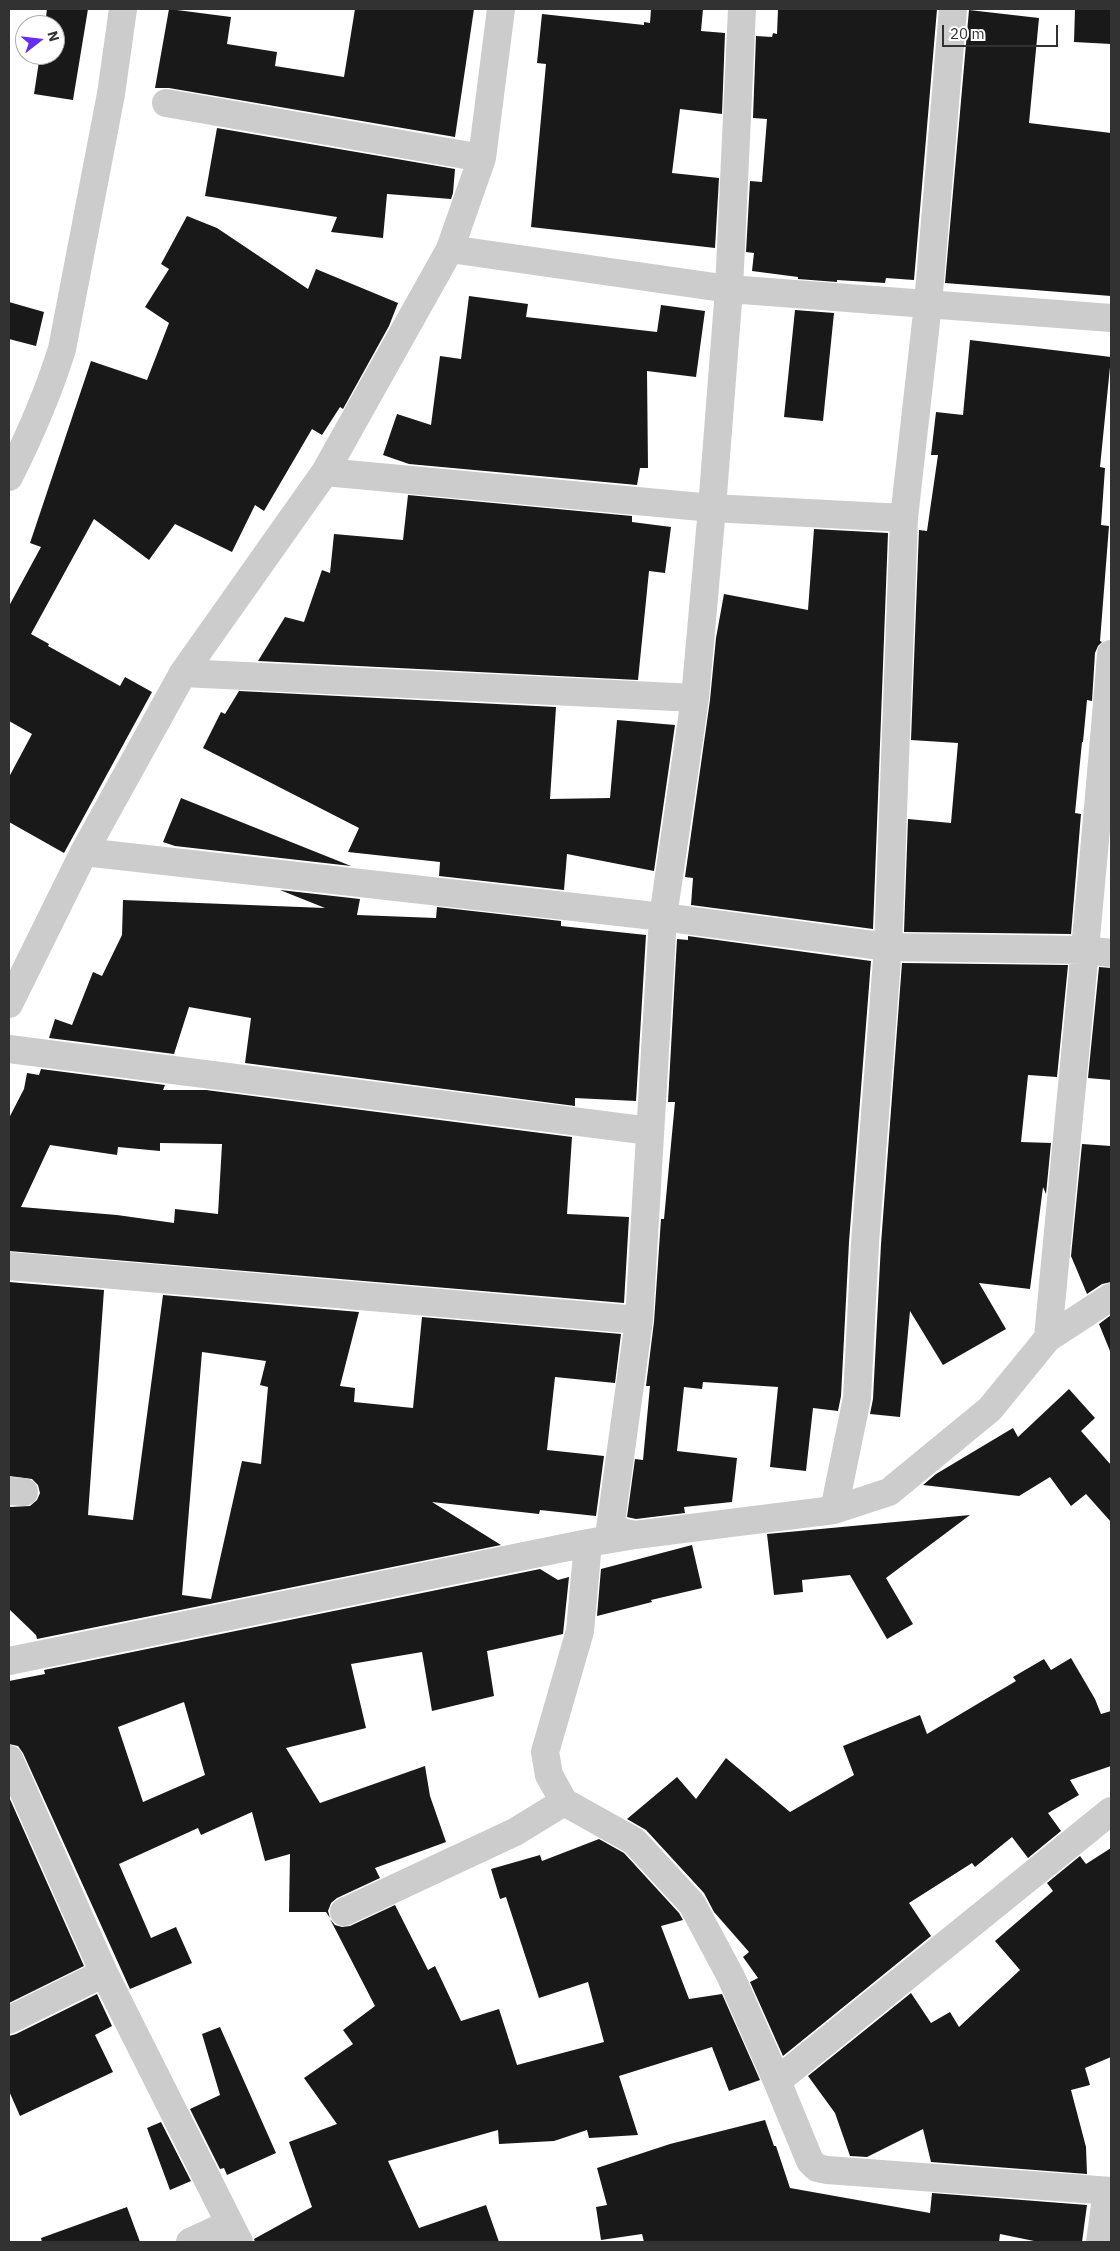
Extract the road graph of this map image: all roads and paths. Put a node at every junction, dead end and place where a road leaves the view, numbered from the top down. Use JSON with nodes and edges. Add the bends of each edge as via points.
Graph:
{"nodes":[{"id":1,"x":123,"y":9,"type":"edge"},
{"id":2,"x":501,"y":9,"type":"edge"},
{"id":3,"x":742,"y":9,"type":"edge"},
{"id":4,"x":953,"y":9,"type":"edge"},
{"id":5,"x":166,"y":103,"type":"dead end"},
{"id":6,"x":482,"y":158,"type":"junction"},
{"id":7,"x":450,"y":249,"type":"junction"},
{"id":8,"x":729,"y":289,"type":"junction"},
{"id":9,"x":928,"y":304,"type":"junction"},
{"id":10,"x":1111,"y":318,"type":"edge"},
{"id":11,"x":325,"y":472,"type":"junction"},
{"id":12,"x":9,"y":477,"type":"edge"},
{"id":13,"x":712,"y":508,"type":"junction"},
{"id":14,"x":904,"y":518,"type":"junction"},
{"id":15,"x":1111,"y":654,"type":"edge"},
{"id":16,"x":183,"y":673,"type":"junction"},
{"id":17,"x":696,"y":698,"type":"junction"},
{"id":18,"x":84,"y":852,"type":"junction"},
{"id":19,"x":663,"y":917,"type":"junction"},
{"id":20,"x":888,"y":947,"type":"junction"},
{"id":21,"x":1084,"y":950,"type":"junction"},
{"id":22,"x":1111,"y":953,"type":"edge"},
{"id":23,"x":9,"y":1004,"type":"edge"},
{"id":24,"x":9,"y":1049,"type":"edge"},
{"id":25,"x":650,"y":1131,"type":"junction"},
{"id":26,"x":9,"y":1266,"type":"edge"},
{"id":27,"x":1111,"y":1297,"type":"edge"},
{"id":28,"x":638,"y":1320,"type":"junction"},
{"id":29,"x":1048,"y":1338,"type":"junction"},
{"id":30,"x":834,"y":1510,"type":"junction"},
{"id":31,"x":635,"y":1535,"type":"junction"},
{"id":32,"x":588,"y":1543,"type":"junction"},
{"id":33,"x":9,"y":1661,"type":"edge"},
{"id":34,"x":9,"y":1759,"type":"edge"},
{"id":35,"x":564,"y":1802,"type":"junction"},
{"id":36,"x":1111,"y":1811,"type":"edge"},
{"id":37,"x":344,"y":1912,"type":"dead end"},
{"id":38,"x":104,"y":1973,"type":"junction"},
{"id":39,"x":9,"y":2020,"type":"edge"},
{"id":40,"x":777,"y":2081,"type":"junction"},
{"id":41,"x":1109,"y":2191,"type":"edge"},
{"id":42,"x":234,"y":2233,"type":"edge"},
{"id":43,"x":190,"y":2242,"type":"edge"},
{"id":44,"x":1100,"y":2242,"type":"edge"}],
"edges":[{"from":1,"to":12,"type":"street","via":[[62,349],[33,428]]},
{"from":2,"to":6,"type":"street"},
{"from":3,"to":8,"type":"street"},
{"from":4,"to":9,"type":"street"},
{"from":5,"to":6,"type":"street"},
{"from":6,"to":7,"type":"street"},
{"from":7,"to":8,"type":"street"},
{"from":7,"to":11,"type":"street"},
{"from":8,"to":9,"type":"street"},
{"from":8,"to":13,"type":"street"},
{"from":9,"to":10,"type":"street"},
{"from":9,"to":14,"type":"street"},
{"from":11,"to":13,"type":"street"},
{"from":11,"to":16,"type":"street"},
{"from":13,"to":14,"type":"street"},
{"from":13,"to":17,"type":"street"},
{"from":14,"to":20,"type":"street"},
{"from":15,"to":21,"type":"street","via":[[1096,854]]},
{"from":16,"to":17,"type":"street"},
{"from":16,"to":18,"type":"street"},
{"from":17,"to":19,"type":"street"},
{"from":18,"to":19,"type":"street"},
{"from":18,"to":23,"type":"street"},
{"from":19,"to":20,"type":"street"},
{"from":19,"to":25,"type":"street"},
{"from":20,"to":21,"type":"street"},
{"from":20,"to":30,"type":"street","via":[[865,1242],[857,1398]]},
{"from":21,"to":22,"type":"street"},
{"from":21,"to":29,"type":"street"},
{"from":24,"to":25,"type":"street"},
{"from":25,"to":28,"type":"street"},
{"from":26,"to":28,"type":"street"},
{"from":27,"to":29,"type":"street"},
{"from":28,"to":31,"type":"street","via":[[610,1529]]},
{"from":29,"to":30,"type":"street","via":[[990,1409],[889,1492]]},
{"from":30,"to":31,"type":"street"},
{"from":31,"to":32,"type":"street"},
{"from":32,"to":33,"type":"street"},
{"from":32,"to":35,"type":"street","via":[[580,1632],[545,1752],[549,1775]]},
{"from":34,"to":38,"type":"street"},
{"from":35,"to":37,"type":"street","via":[[516,1832]]},
{"from":35,"to":40,"type":"street","via":[[634,1841],[692,1904],[731,1977]]},
{"from":36,"to":40,"type":"street"},
{"from":38,"to":39,"type":"street"},
{"from":38,"to":42,"type":"street"},
{"from":40,"to":41,"type":"street","via":[[810,2161],[817,2168]]},
{"from":41,"to":44,"type":"street"},
{"from":42,"to":43,"type":"street"}]}
